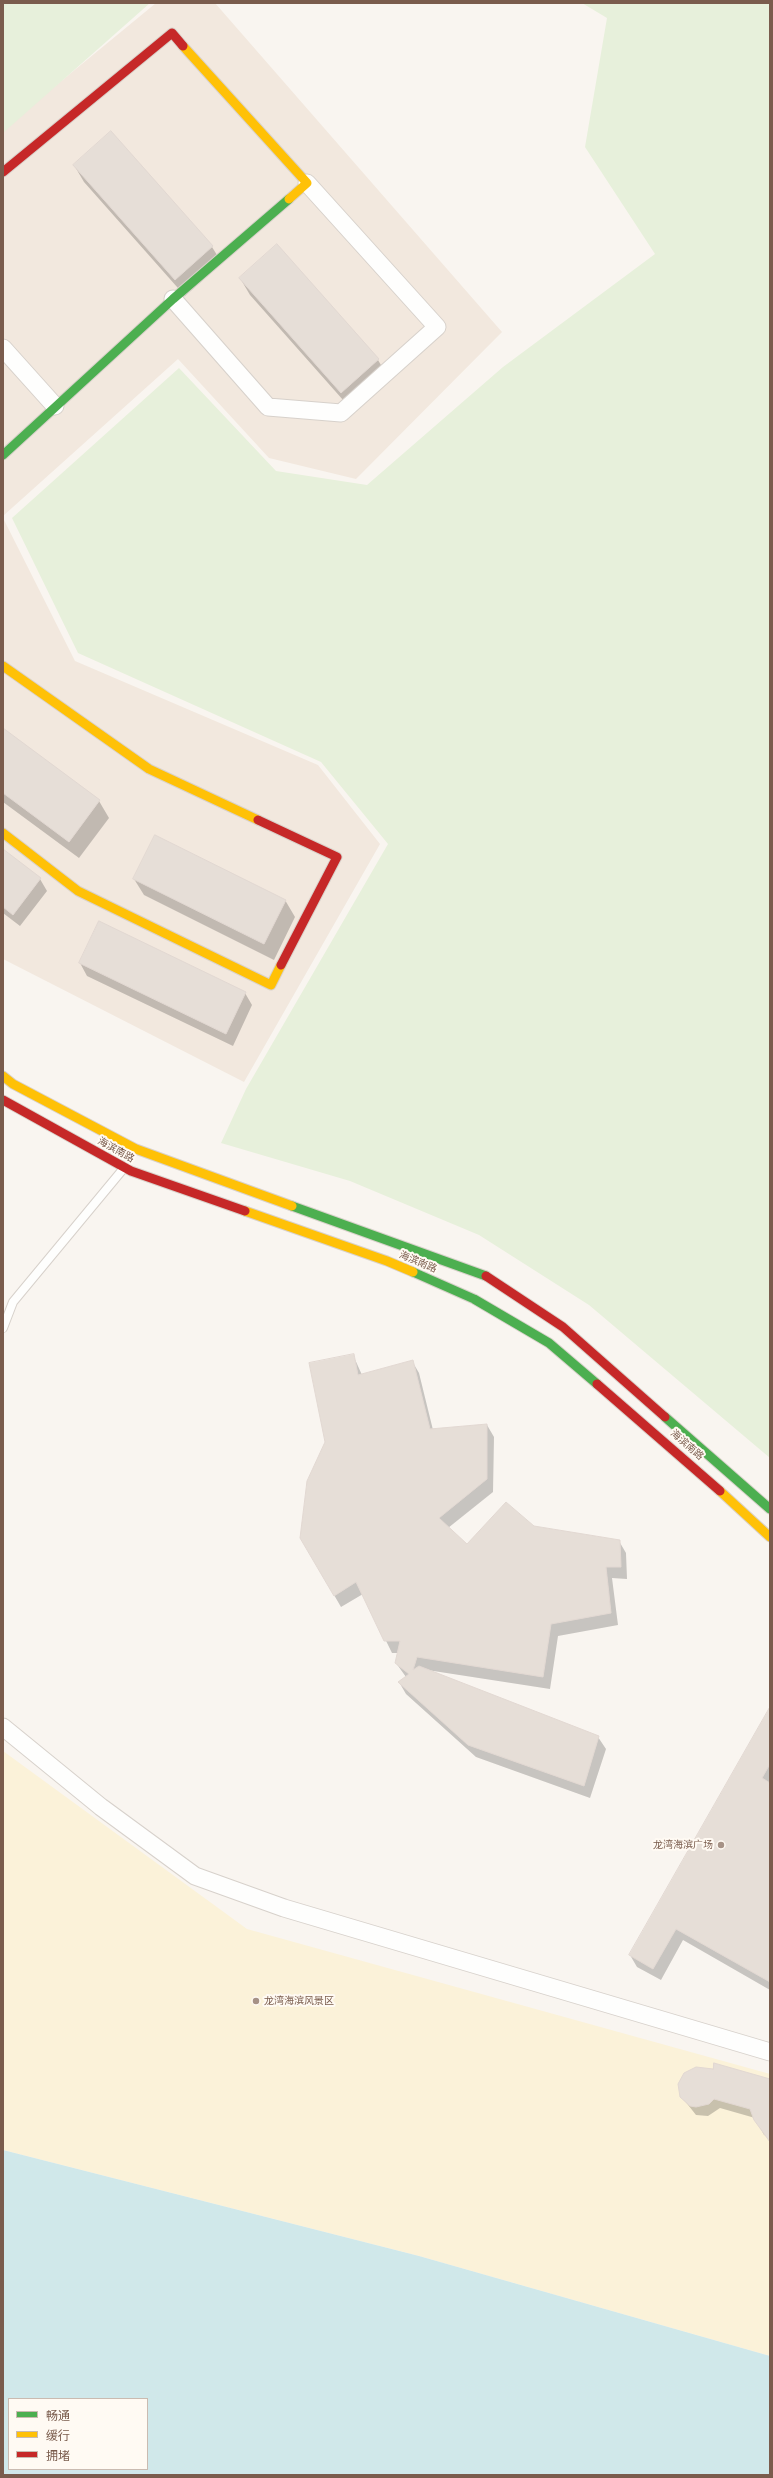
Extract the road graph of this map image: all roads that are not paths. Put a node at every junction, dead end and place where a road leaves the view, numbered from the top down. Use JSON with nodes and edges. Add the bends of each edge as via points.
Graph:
{"nodes":[{"id":1,"x":3,"y":172,"type":"edge"},
{"id":2,"x":307,"y":183,"type":"junction"},
{"id":3,"x":173,"y":299,"type":"junction"},
{"id":4,"x":3,"y":348,"type":"edge"},
{"id":5,"x":55,"y":406,"type":"junction"},
{"id":6,"x":3,"y":455,"type":"edge"},
{"id":7,"x":3,"y":666,"type":"edge"},
{"id":8,"x":3,"y":833,"type":"edge"},
{"id":9,"x":3,"y":1076,"type":"edge"},
{"id":10,"x":3,"y":1100,"type":"edge"},
{"id":11,"x":125,"y":1167,"type":"junction"},
{"id":12,"x":3,"y":1328,"type":"edge"},
{"id":13,"x":770,"y":1509,"type":"edge"},
{"id":14,"x":770,"y":1537,"type":"edge"},
{"id":15,"x":3,"y":1727,"type":"edge"},
{"id":16,"x":770,"y":2052,"type":"edge"}],
"edges":[{"from":1,"to":2,"type":"main road","via":[[172,33]]},
{"from":2,"to":3,"type":"main road"},
{"from":2,"to":3,"type":"street","via":[[437,328],[341,413],[268,407]]},
{"from":3,"to":5,"type":"main road"},
{"from":4,"to":5,"type":"street"},
{"from":5,"to":6,"type":"main road"},
{"from":7,"to":8,"type":"main road","via":[[149,769],[337,857],[271,985],[78,891]]},
{"from":9,"to":13,"type":"main road","name":"海滨南路","via":[[13,1084],[136,1149],[488,1277],[563,1327]]},
{"from":10,"to":11,"type":"main road","name":"海滨南路"},
{"from":11,"to":12,"type":"lane","via":[[13,1302]]},
{"from":11,"to":14,"type":"main road","name":"海滨南路","via":[[387,1261],[474,1299],[549,1343],[694,1466]]},
{"from":15,"to":16,"type":"street","via":[[101,1808],[195,1876],[284,1908]]}]}
